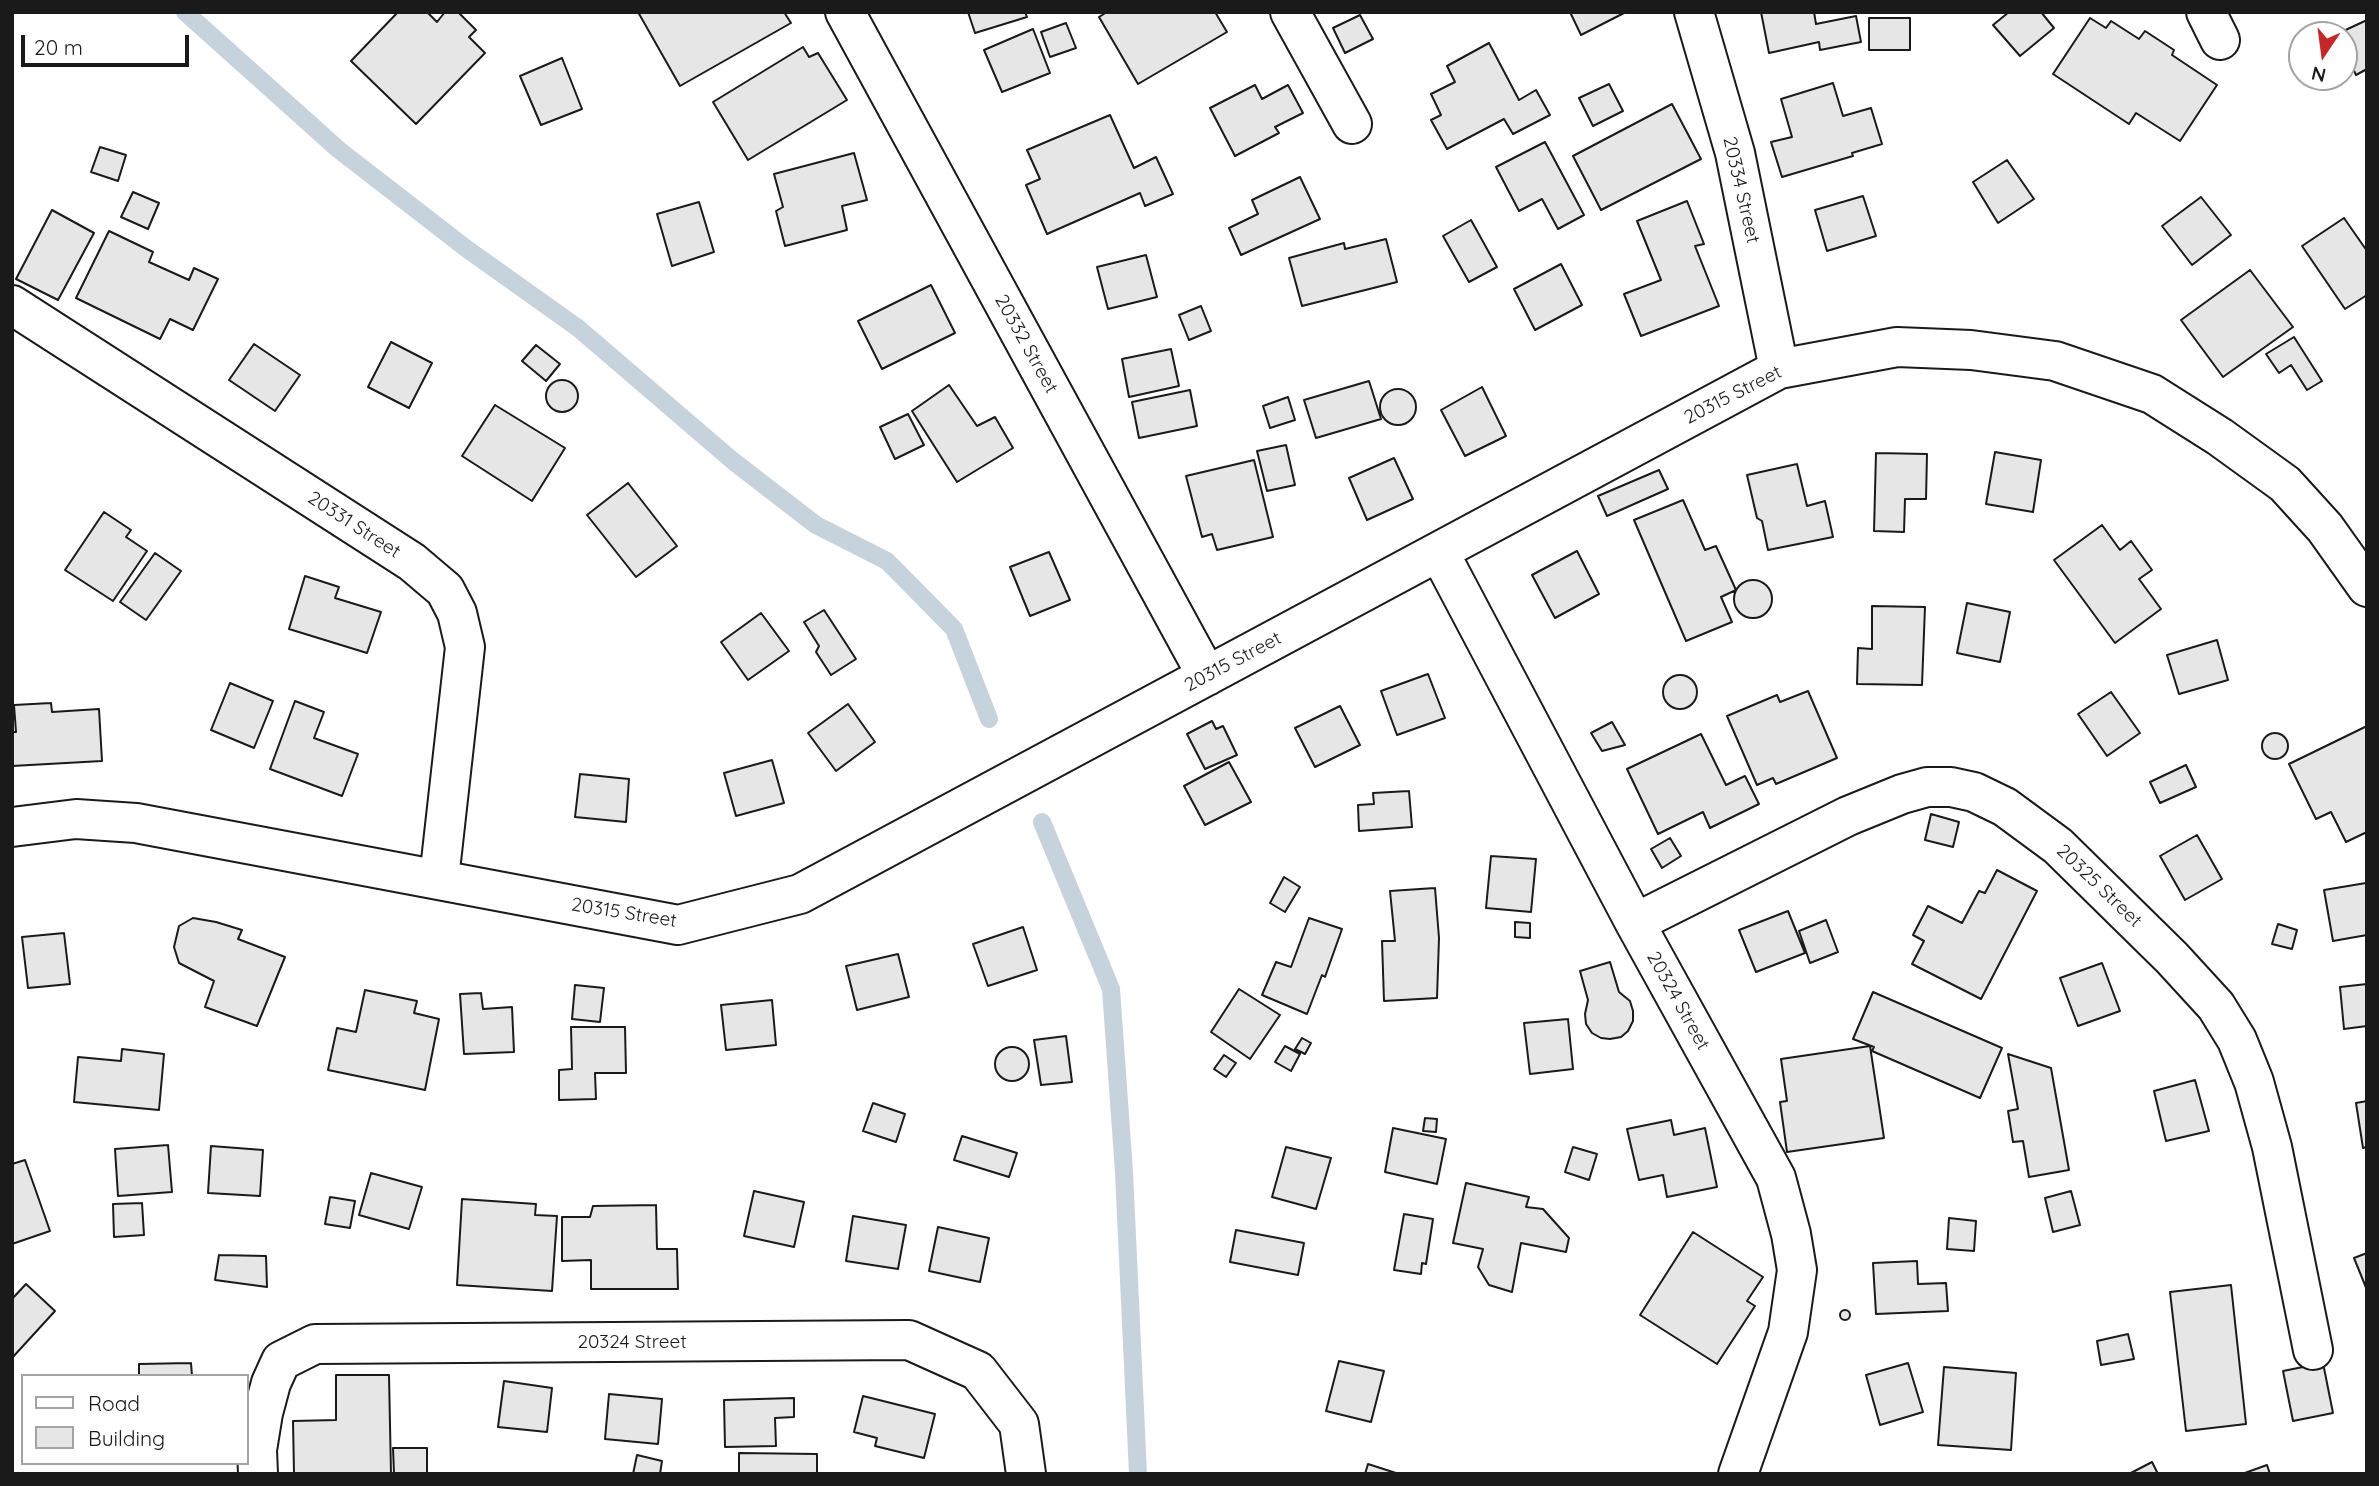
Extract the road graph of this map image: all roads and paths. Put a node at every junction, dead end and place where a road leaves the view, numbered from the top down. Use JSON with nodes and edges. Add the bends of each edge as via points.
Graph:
{"nodes":[{"id":1,"x":845,"y":12,"type":"edge"},
{"id":2,"x":1290,"y":12,"type":"edge"},
{"id":3,"x":1694,"y":12,"type":"edge"},
{"id":4,"x":1352,"y":124,"type":"dead end"},
{"id":5,"x":12,"y":305,"type":"edge"},
{"id":6,"x":1779,"y":369,"type":"junction"},
{"id":7,"x":1439,"y":552,"type":"junction"},
{"id":8,"x":2367,"y":587,"type":"edge"},
{"id":9,"x":1207,"y":676,"type":"junction"},
{"id":10,"x":12,"y":827,"type":"edge"},
{"id":11,"x":439,"y":879,"type":"junction"},
{"id":12,"x":1635,"y":923,"type":"junction"},
{"id":13,"x":2313,"y":1350,"type":"dead end"},
{"id":14,"x":258,"y":1474,"type":"edge"},
{"id":15,"x":1026,"y":1474,"type":"edge"},
{"id":16,"x":1738,"y":1474,"type":"edge"}],
"edges":[{"from":1,"to":9,"type":"street","name":"20332 Street"},
{"from":2,"to":4,"type":"street"},
{"from":3,"to":6,"type":"street","name":"20334 Street","via":[[1735,153]]},
{"from":5,"to":11,"type":"street","name":"20331 Street","via":[[412,562],[445,590],[457,613],[465,647]]},
{"from":6,"to":7,"type":"street","name":"20315 Street"},
{"from":6,"to":8,"type":"street","name":"20315 Street","via":[[1897,348],[1970,350],[2055,361],[2152,394],[2285,484],[2325,528]]},
{"from":7,"to":9,"type":"street","name":"20315 Street"},
{"from":7,"to":12,"type":"street","name":"20324 Street"},
{"from":9,"to":11,"type":"street","name":"20315 Street","via":[[800,894],[678,925]]},
{"from":10,"to":11,"type":"street","name":"20315 Street","via":[[76,819],[136,823]]},
{"from":12,"to":13,"type":"street","name":"20325 Street","via":[[1848,816],[1902,794],[1927,787],[1951,788],[1974,792],[2006,807],[2058,846],[2172,958],[2216,1006],[2236,1040],[2254,1082],[2272,1147]]},
{"from":12,"to":16,"type":"street","name":"20324 Street","via":[[1776,1178],[1791,1234],[1797,1270],[1788,1332]]},
{"from":14,"to":15,"type":"street","name":"20324 Street","via":[[257,1450],[271,1383],[281,1361],[315,1344],[895,1340],[909,1340],[978,1371],[1019,1424]]}]}
